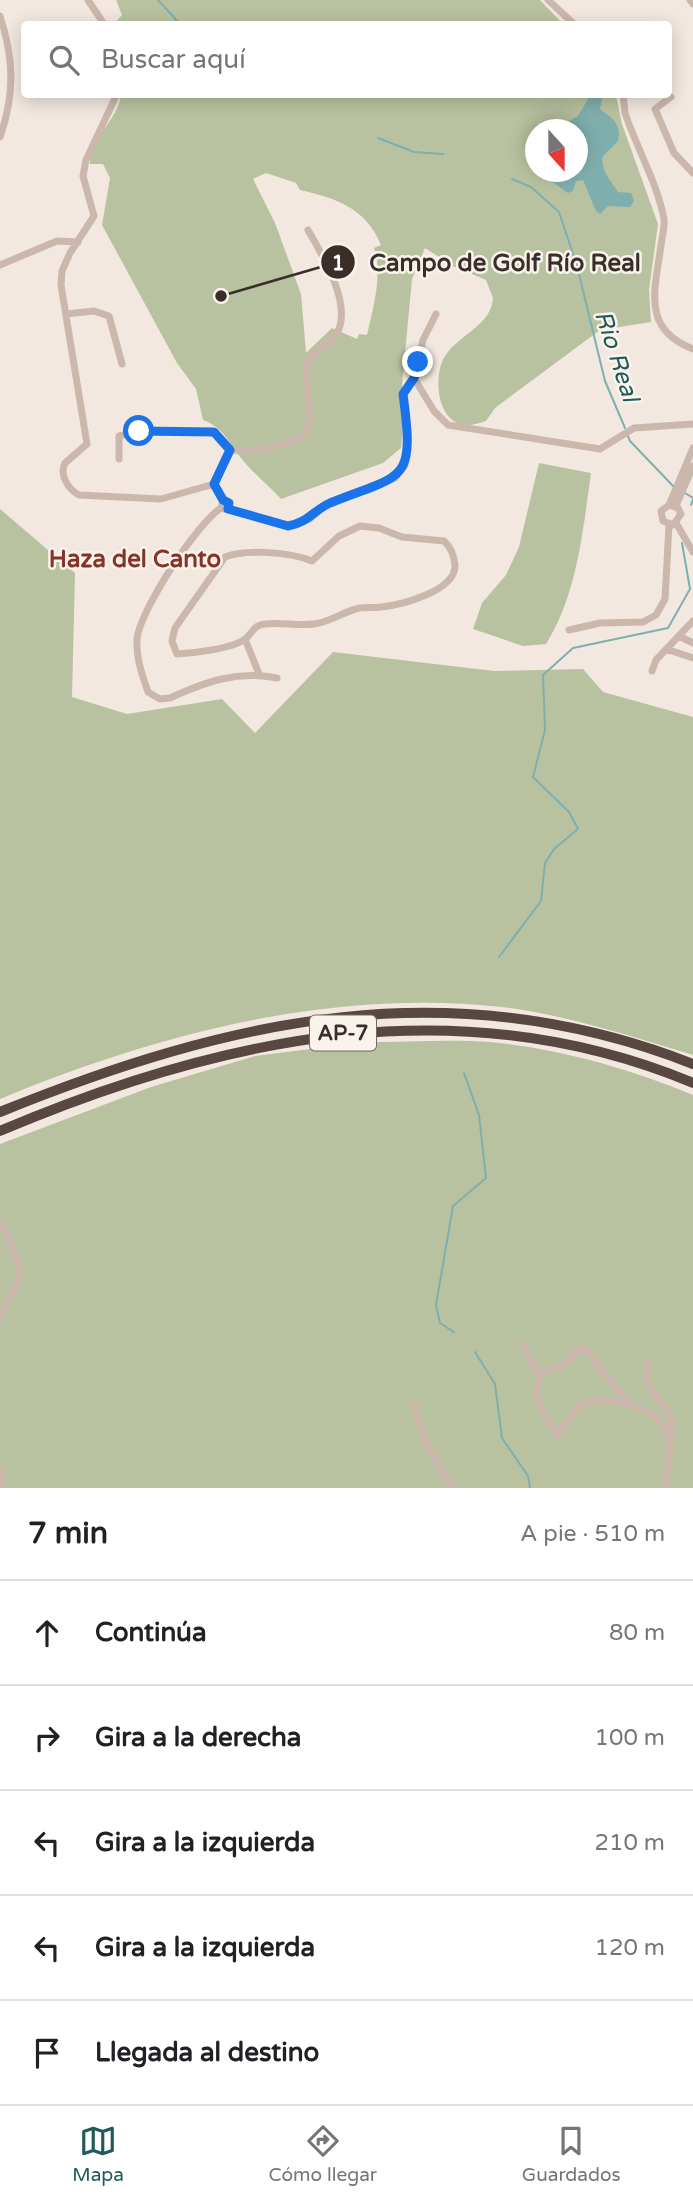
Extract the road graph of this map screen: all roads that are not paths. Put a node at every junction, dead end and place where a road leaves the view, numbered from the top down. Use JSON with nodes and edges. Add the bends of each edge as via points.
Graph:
{"nodes":[{"id":1,"x":88,"y":0,"type":"edge"},
{"id":2,"x":548,"y":0,"type":"edge"},
{"id":3,"x":0,"y":16,"type":"edge"},
{"id":4,"x":102,"y":21,"type":"edge"},
{"id":5,"x":571,"y":21,"type":"edge"},
{"id":6,"x":115,"y":98,"type":"edge"},
{"id":7,"x":623,"y":98,"type":"edge"},
{"id":8,"x":670,"y":98,"type":"edge"},
{"id":9,"x":0,"y":137,"type":"edge"},
{"id":10,"x":693,"y":173,"type":"edge"},
{"id":11,"x":308,"y":230,"type":"dead end"},
{"id":12,"x":79,"y":242,"type":"junction"},
{"id":13,"x":0,"y":265,"type":"edge"},
{"id":14,"x":66,"y":314,"type":"junction"},
{"id":15,"x":436,"y":314,"type":"dead end"},
{"id":16,"x":693,"y":349,"type":"edge"},
{"id":17,"x":122,"y":364,"type":"dead end"},
{"id":18,"x":414,"y":378,"type":"junction"},
{"id":19,"x":693,"y":424,"type":"edge"},
{"id":20,"x":693,"y":448,"type":"edge"},
{"id":21,"x":230,"y":450,"type":"junction"},
{"id":22,"x":119,"y":459,"type":"dead end"},
{"id":23,"x":693,"y":466,"type":"edge"},
{"id":24,"x":684,"y":480,"type":"junction"},
{"id":25,"x":214,"y":484,"type":"junction"},
{"id":26,"x":673,"y":505,"type":"junction"},
{"id":27,"x":224,"y":506,"type":"junction"},
{"id":28,"x":673,"y":524,"type":"junction"},
{"id":29,"x":693,"y":552,"type":"edge"},
{"id":30,"x":693,"y":621,"type":"edge"},
{"id":31,"x":569,"y":629,"type":"dead end"},
{"id":32,"x":679,"y":636,"type":"junction"},
{"id":33,"x":245,"y":639,"type":"junction"},
{"id":34,"x":693,"y":643,"type":"edge"},
{"id":35,"x":666,"y":649,"type":"junction"},
{"id":36,"x":693,"y":658,"type":"edge"},
{"id":37,"x":652,"y":671,"type":"dead end"},
{"id":38,"x":259,"y":674,"type":"junction"},
{"id":39,"x":276,"y":678,"type":"dead end"},
{"id":40,"x":693,"y":1065,"type":"edge"},
{"id":41,"x":88,"y":1077,"type":"junction"},
{"id":42,"x":130,"y":1082,"type":"junction"},
{"id":43,"x":693,"y":1083,"type":"edge"},
{"id":44,"x":0,"y":1106,"type":"edge"},
{"id":45,"x":0,"y":1112,"type":"edge"},
{"id":46,"x":0,"y":1131,"type":"edge"},
{"id":47,"x":0,"y":1136,"type":"edge"},
{"id":48,"x":0,"y":1223,"type":"edge"},
{"id":49,"x":0,"y":1317,"type":"edge"},
{"id":50,"x":523,"y":1344,"type":"dead end"},
{"id":51,"x":648,"y":1364,"type":"dead end"},
{"id":52,"x":541,"y":1374,"type":"junction"},
{"id":53,"x":620,"y":1394,"type":"junction"},
{"id":54,"x":615,"y":1403,"type":"junction"},
{"id":55,"x":415,"y":1404,"type":"dead end"},
{"id":56,"x":629,"y":1404,"type":"junction"},
{"id":57,"x":671,"y":1441,"type":"junction"},
{"id":58,"x":0,"y":1470,"type":"edge"},
{"id":59,"x":3,"y":1488,"type":"edge"},
{"id":60,"x":454,"y":1488,"type":"edge"},
{"id":61,"x":665,"y":1488,"type":"edge"}],
"edges":[{"from":1,"to":4,"type":"street"},
{"from":2,"to":5,"type":"street"},
{"from":3,"to":9,"type":"street","via":[[13,72],[13,92]]},
{"from":6,"to":12,"type":"street","via":[[88,151],[83,176],[94,216]]},
{"from":7,"to":16,"type":"street","via":[[664,220],[654,296],[656,317],[675,342]]},
{"from":8,"to":10,"type":"street","via":[[655,109],[674,153]]},
{"from":11,"to":21,"type":"street","via":[[339,294],[339,324],[337,333],[318,347],[306,364],[311,408],[308,428],[302,437],[279,448]]},
{"from":12,"to":13,"type":"street","via":[[57,242]]},
{"from":12,"to":14,"type":"street","via":[[62,271]]},
{"from":14,"to":17,"type":"street","via":[[94,311],[109,316]]},
{"from":14,"to":25,"type":"street","via":[[86,443],[62,468],[70,490],[79,495],[161,499]]},
{"from":15,"to":18,"type":"street","via":[[423,340]]},
{"from":18,"to":19,"type":"street","via":[[448,425],[600,449],[634,428]]},
{"from":18,"to":27,"type":"street","via":[[403,394],[408,433],[405,465],[395,478],[324,506],[310,519],[288,526]]},
{"from":20,"to":24,"type":"street"},
{"from":21,"to":22,"type":"street","via":[[214,432],[139,431],[119,436]]},
{"from":21,"to":25,"type":"street"},
{"from":23,"to":24,"type":"street"},
{"from":24,"to":26,"type":"street"},
{"from":25,"to":27,"type":"street"},
{"from":26,"to":28,"type":"street","via":[[681,514]]},
{"from":26,"to":28,"type":"street","via":[[660,514]]},
{"from":27,"to":38,"type":"street","via":[[212,514],[145,610],[137,636],[137,661],[148,692],[160,699],[229,676]]},
{"from":28,"to":29,"type":"street"},
{"from":28,"to":31,"type":"street","via":[[665,599],[656,615],[643,622],[600,622]]},
{"from":30,"to":32,"type":"street"},
{"from":32,"to":34,"type":"street"},
{"from":32,"to":35,"type":"street"},
{"from":33,"to":33,"type":"street","via":[[252,628],[263,624],[315,624],[359,608],[381,607],[433,592],[450,579],[454,558],[444,541],[401,537],[360,526],[339,536],[312,561],[235,553],[225,557],[175,628],[172,641],[177,654],[199,653]]},
{"from":33,"to":38,"type":"street"},
{"from":35,"to":36,"type":"street"},
{"from":35,"to":37,"type":"street"},
{"from":38,"to":39,"type":"street"},
{"from":40,"to":41,"type":"highway","number":"AP-7","via":[[646,1047],[535,1021],[421,1011],[275,1025],[210,1039]]},
{"from":41,"to":44,"type":"highway","via":[[60,1082]]},
{"from":41,"to":45,"type":"highway","number":"AP-7"},
{"from":42,"to":43,"type":"highway","number":"AP-7","via":[[269,1044],[417,1030],[490,1033],[563,1044]]},
{"from":42,"to":46,"type":"highway","number":"AP-7"},
{"from":42,"to":47,"type":"highway"},
{"from":48,"to":49,"type":"street","via":[[21,1275]]},
{"from":50,"to":52,"type":"street"},
{"from":51,"to":57,"type":"street","via":[[649,1388],[672,1419]]},
{"from":52,"to":53,"type":"street","via":[[567,1363],[579,1349],[587,1349]]},
{"from":52,"to":54,"type":"street","via":[[539,1403],[557,1436],[581,1404]]},
{"from":53,"to":54,"type":"street","via":[[612,1396]]},
{"from":53,"to":56,"type":"street"},
{"from":54,"to":56,"type":"street"},
{"from":55,"to":60,"type":"street","via":[[433,1461]]},
{"from":56,"to":57,"type":"street","via":[[660,1420]]},
{"from":57,"to":61,"type":"street"},
{"from":58,"to":59,"type":"street"}]}
